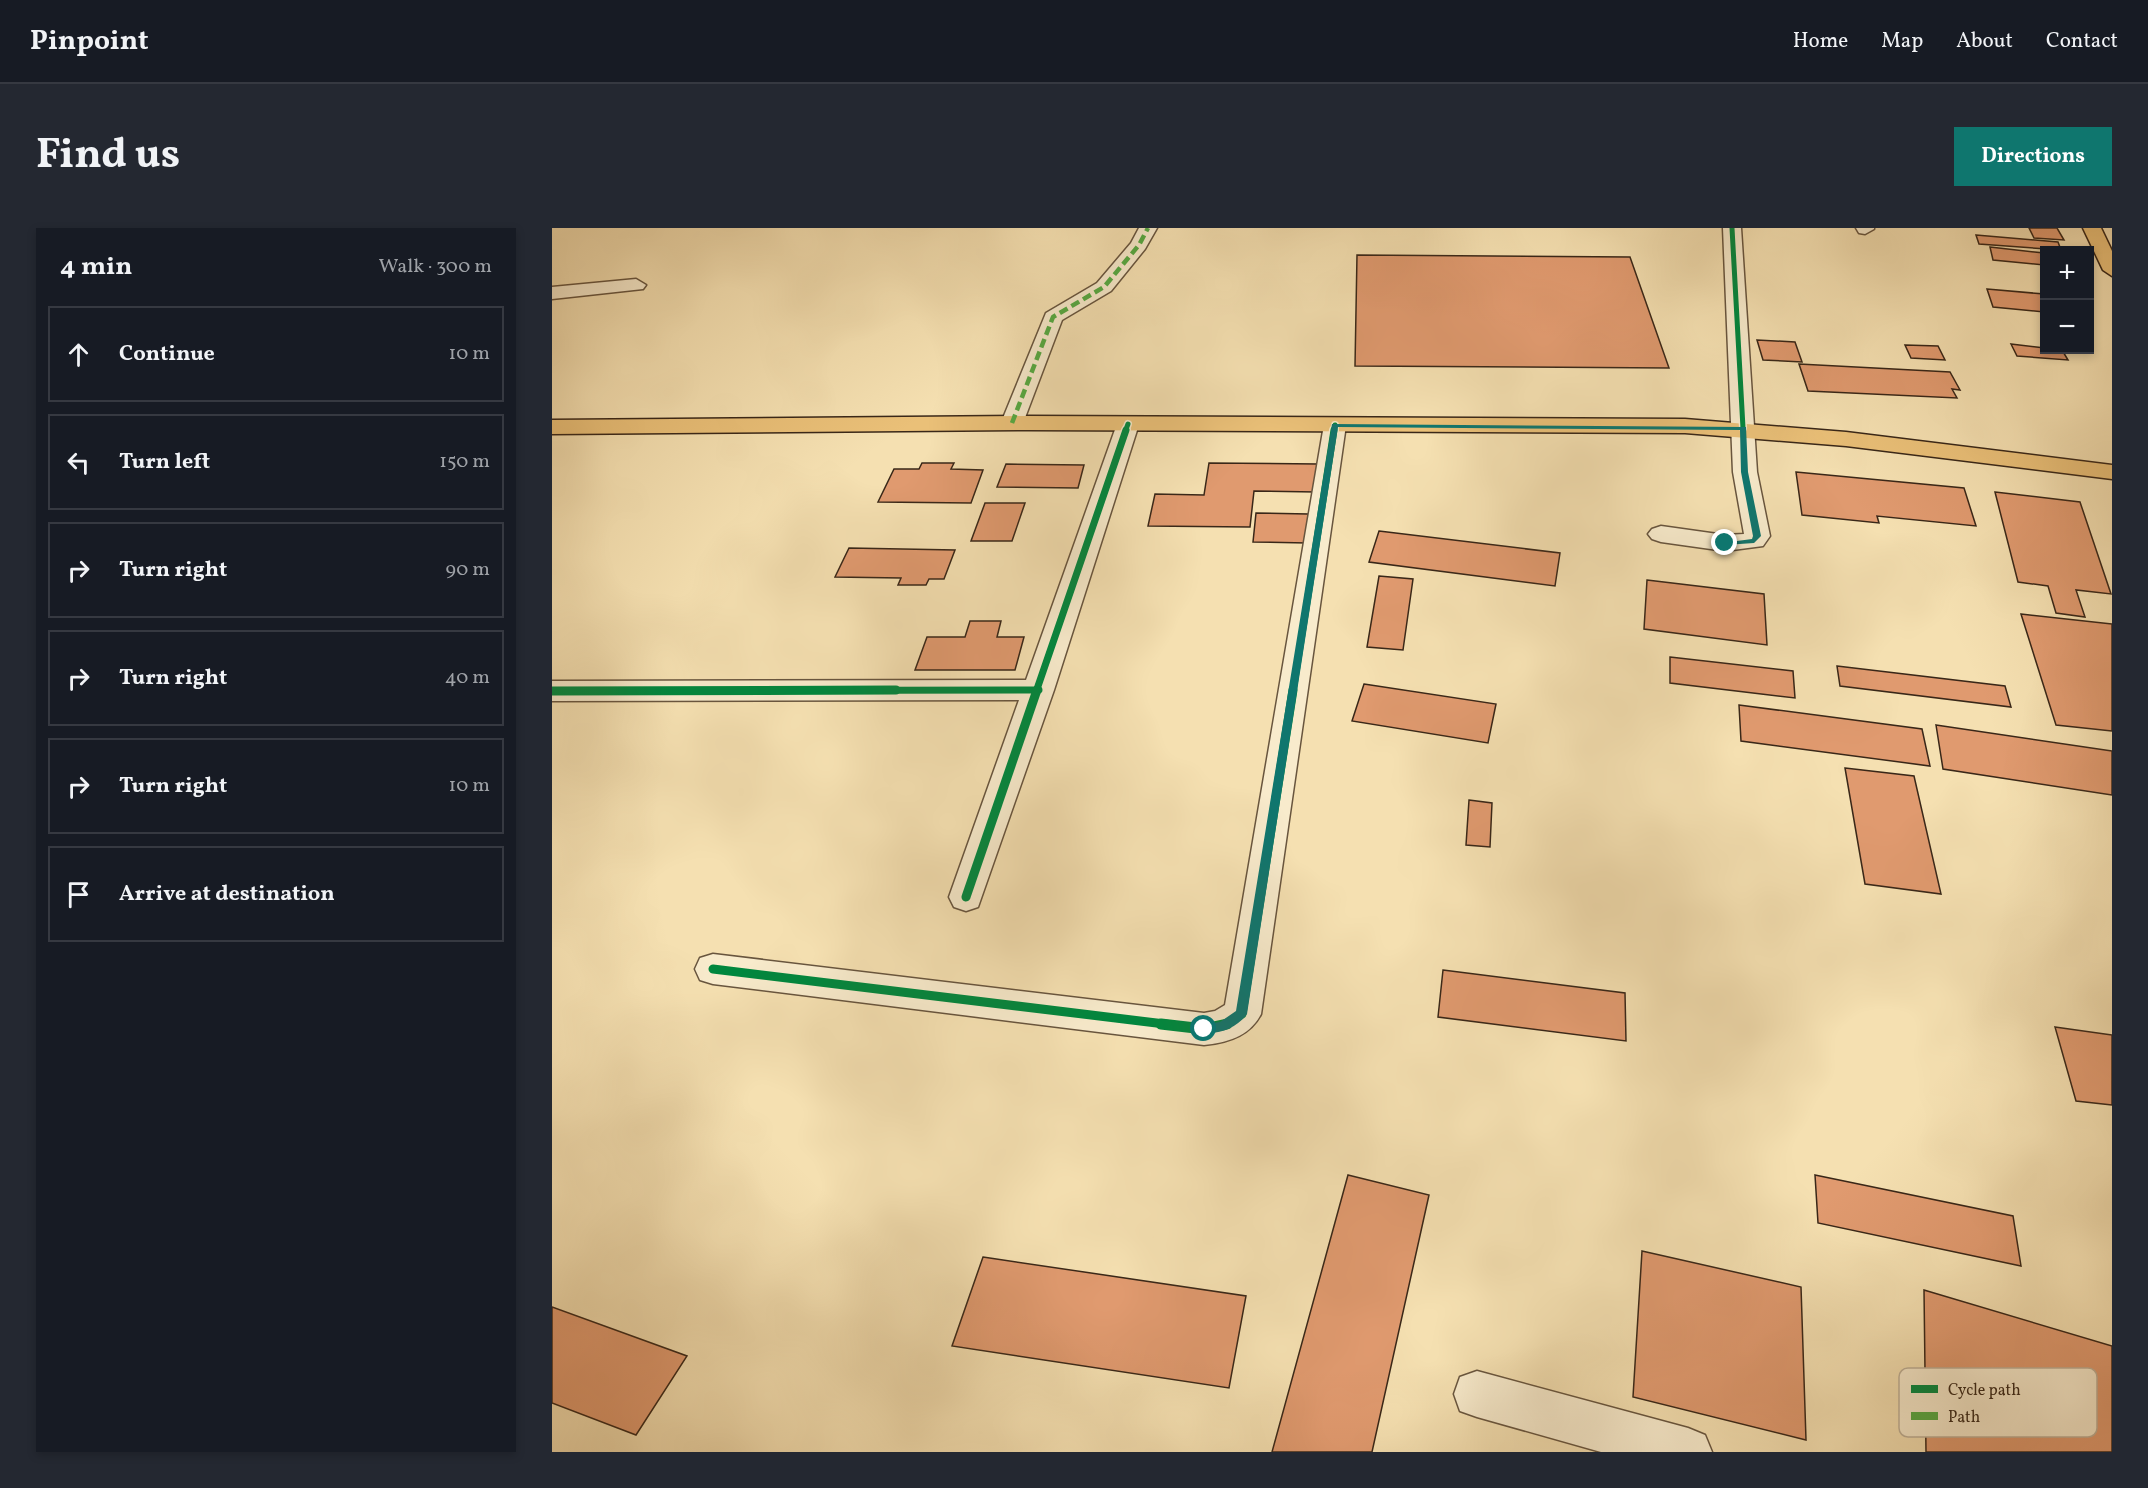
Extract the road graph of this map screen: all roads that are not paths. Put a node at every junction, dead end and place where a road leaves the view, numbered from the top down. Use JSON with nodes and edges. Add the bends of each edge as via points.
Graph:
{"nodes":[{"id":1,"x":1148,"y":228,"type":"edge"},
{"id":2,"x":1732,"y":228,"type":"edge"},
{"id":3,"x":2101,"y":238,"type":"edge"},
{"id":4,"x":2112,"y":270,"type":"edge"},
{"id":5,"x":636,"y":285,"type":"dead end"},
{"id":6,"x":552,"y":293,"type":"edge"},
{"id":7,"x":1012,"y":423,"type":"junction"},
{"id":8,"x":1128,"y":424,"type":"junction"},
{"id":9,"x":1335,"y":425,"type":"junction"},
{"id":10,"x":552,"y":427,"type":"edge"},
{"id":11,"x":1743,"y":428,"type":"junction"},
{"id":12,"x":2112,"y":472,"type":"edge"},
{"id":13,"x":1660,"y":534,"type":"dead end"},
{"id":14,"x":1038,"y":690,"type":"junction"},
{"id":15,"x":552,"y":691,"type":"edge"},
{"id":16,"x":966,"y":897,"type":"dead end"},
{"id":17,"x":713,"y":969,"type":"dead end"},
{"id":18,"x":1477,"y":1394,"type":"dead end"},
{"id":19,"x":1688,"y":1452,"type":"edge"}],
"edges":[{"from":1,"to":7,"type":"street","via":[[1104,287],[1053,317]]},
{"from":2,"to":11,"type":"street"},
{"from":3,"to":4,"type":"main road"},
{"from":5,"to":6,"type":"street"},
{"from":7,"to":8,"type":"main road"},
{"from":7,"to":10,"type":"main road"},
{"from":8,"to":9,"type":"main road"},
{"from":8,"to":14,"type":"street"},
{"from":9,"to":11,"type":"main road"},
{"from":9,"to":17,"type":"street","via":[[1242,1014],[1222,1027],[1204,1029]]},
{"from":11,"to":12,"type":"main road"},
{"from":11,"to":13,"type":"street","via":[[1744,472],[1757,536],[1754,541],[1725,543]]},
{"from":14,"to":15,"type":"street"},
{"from":14,"to":16,"type":"street"},
{"from":18,"to":19,"type":"street"}]}
